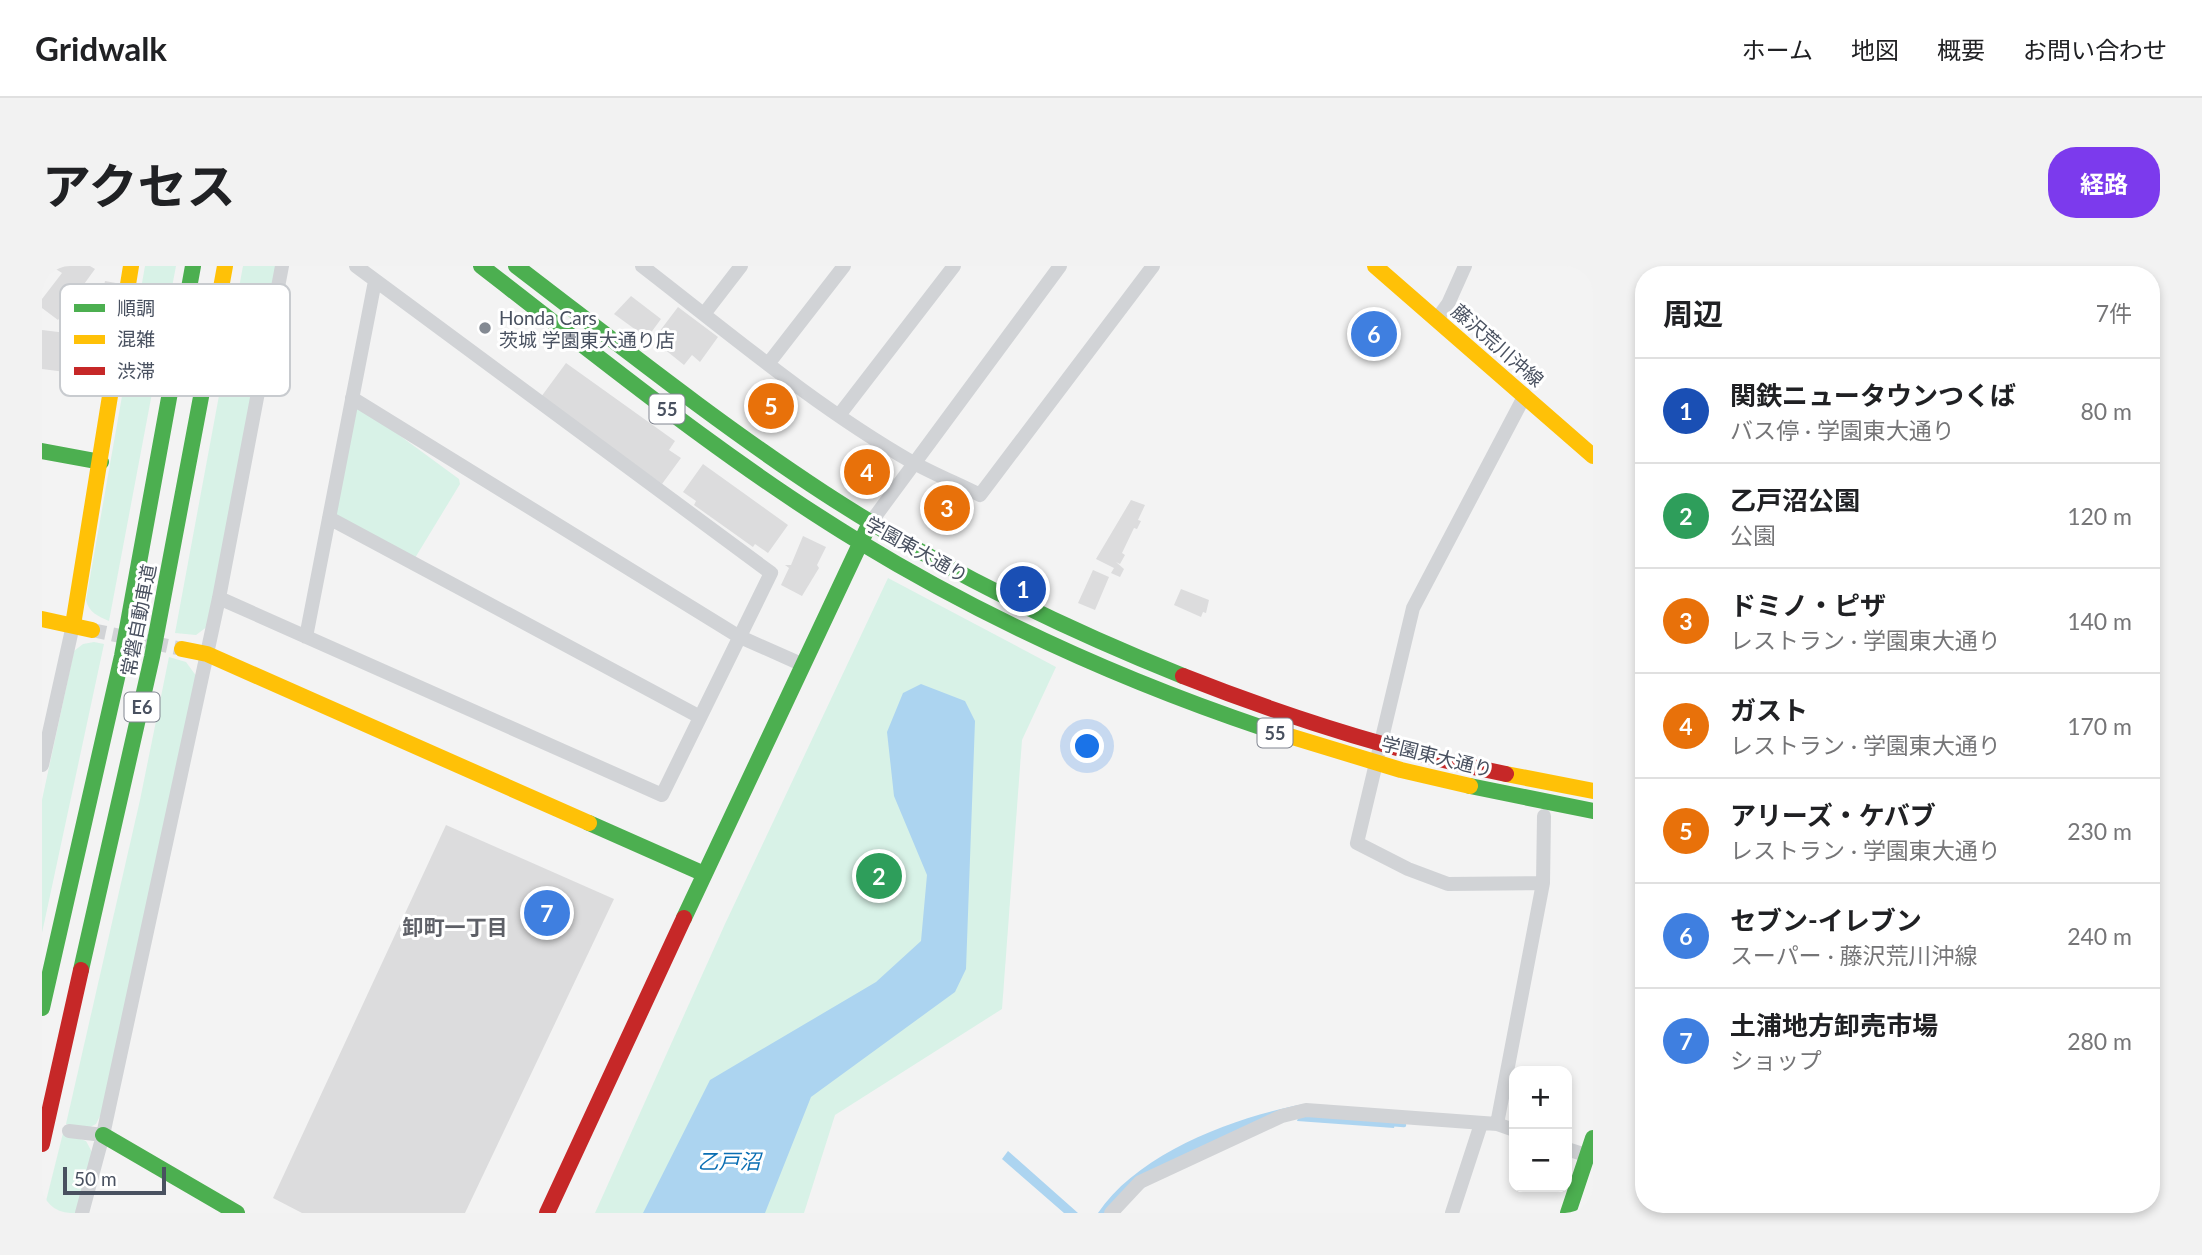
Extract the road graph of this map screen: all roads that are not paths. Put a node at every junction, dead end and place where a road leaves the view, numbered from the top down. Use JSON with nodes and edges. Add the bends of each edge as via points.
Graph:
{"nodes":[{"id":1,"x":131,"y":266,"type":"edge"},
{"id":2,"x":193,"y":266,"type":"edge"},
{"id":3,"x":225,"y":266,"type":"edge"},
{"id":4,"x":282,"y":266,"type":"edge"},
{"id":5,"x":356,"y":266,"type":"edge"},
{"id":6,"x":481,"y":266,"type":"edge"},
{"id":7,"x":516,"y":266,"type":"edge"},
{"id":8,"x":642,"y":266,"type":"edge"},
{"id":9,"x":741,"y":266,"type":"edge"},
{"id":10,"x":845,"y":266,"type":"edge"},
{"id":11,"x":954,"y":266,"type":"edge"},
{"id":12,"x":1060,"y":266,"type":"edge"},
{"id":13,"x":1153,"y":266,"type":"edge"},
{"id":14,"x":1375,"y":266,"type":"edge"},
{"id":15,"x":1465,"y":266,"type":"edge"},
{"id":16,"x":375,"y":281,"type":"junction"},
{"id":17,"x":128,"y":284,"type":"edge"},
{"id":18,"x":190,"y":284,"type":"edge"},
{"id":19,"x":222,"y":284,"type":"edge"},
{"id":20,"x":279,"y":284,"type":"edge"},
{"id":21,"x":704,"y":314,"type":"junction"},
{"id":22,"x":1437,"y":319,"type":"junction"},
{"id":23,"x":768,"y":364,"type":"junction"},
{"id":24,"x":1524,"y":395,"type":"junction"},
{"id":25,"x":111,"y":396,"type":"edge"},
{"id":26,"x":169,"y":396,"type":"edge"},
{"id":27,"x":201,"y":396,"type":"edge"},
{"id":28,"x":257,"y":396,"type":"edge"},
{"id":29,"x":352,"y":398,"type":"junction"},
{"id":30,"x":840,"y":414,"type":"junction"},
{"id":31,"x":42,"y":451,"type":"edge"},
{"id":32,"x":1593,"y":456,"type":"edge"},
{"id":33,"x":101,"y":462,"type":"junction"},
{"id":34,"x":912,"y":462,"type":"junction"},
{"id":35,"x":329,"y":519,"type":"junction"},
{"id":36,"x":871,"y":522,"type":"junction"},
{"id":37,"x":860,"y":542,"type":"junction"},
{"id":38,"x":219,"y":598,"type":"junction"},
{"id":39,"x":42,"y":619,"type":"edge"},
{"id":40,"x":73,"y":625,"type":"junction"},
{"id":41,"x":92,"y":630,"type":"tunnel mouth"},
{"id":42,"x":738,"y":636,"type":"junction"},
{"id":43,"x":306,"y":637,"type":"junction"},
{"id":44,"x":182,"y":649,"type":"tunnel mouth"},
{"id":45,"x":207,"y":654,"type":"junction"},
{"id":46,"x":801,"y":664,"type":"junction"},
{"id":47,"x":699,"y":717,"type":"junction"},
{"id":48,"x":1380,"y":743,"type":"junction"},
{"id":49,"x":42,"y":765,"type":"edge"},
{"id":50,"x":1378,"y":765,"type":"junction"},
{"id":51,"x":1593,"y":791,"type":"edge"},
{"id":52,"x":1593,"y":811,"type":"edge"},
{"id":53,"x":1544,"y":816,"type":"dead end"},
{"id":54,"x":702,"y":873,"type":"junction"},
{"id":55,"x":1543,"y":883,"type":"junction"},
{"id":56,"x":42,"y":1008,"type":"edge"},
{"id":57,"x":1481,"y":1124,"type":"junction"},
{"id":58,"x":1497,"y":1124,"type":"junction"},
{"id":59,"x":1511,"y":1129,"type":"edge"},
{"id":60,"x":69,"y":1131,"type":"dead end"},
{"id":61,"x":103,"y":1135,"type":"junction"},
{"id":62,"x":1593,"y":1138,"type":"edge"},
{"id":63,"x":42,"y":1144,"type":"edge"},
{"id":64,"x":1572,"y":1151,"type":"edge"},
{"id":65,"x":1591,"y":1157,"type":"edge"},
{"id":66,"x":82,"y":1213,"type":"edge"},
{"id":67,"x":237,"y":1213,"type":"edge"},
{"id":68,"x":547,"y":1213,"type":"edge"},
{"id":69,"x":1111,"y":1213,"type":"edge"},
{"id":70,"x":1452,"y":1213,"type":"edge"},
{"id":71,"x":1568,"y":1213,"type":"edge"}],
"edges":[{"from":1,"to":17,"type":"main road"},
{"from":2,"to":18,"type":"main road","name":"常磐自動車道","number":"E6"},
{"from":3,"to":19,"type":"main road","name":"常磐自動車道","number":"E6"},
{"from":4,"to":20,"type":"street"},
{"from":5,"to":16,"type":"street"},
{"from":6,"to":37,"type":"main road","name":"学園東大通り","number":"55","via":[[698,433]]},
{"from":7,"to":36,"type":"main road","name":"学園東大通り","number":"55","via":[[714,417]]},
{"from":8,"to":21,"type":"street"},
{"from":9,"to":21,"type":"street"},
{"from":10,"to":23,"type":"street"},
{"from":11,"to":30,"type":"street"},
{"from":12,"to":34,"type":"street"},
{"from":13,"to":34,"type":"street","via":[[980,495]]},
{"from":14,"to":22,"type":"main road","name":"藤沢荒川沖線"},
{"from":15,"to":22,"type":"street"},
{"from":16,"to":29,"type":"street"},
{"from":16,"to":42,"type":"street","via":[[771,573]]},
{"from":21,"to":23,"type":"street"},
{"from":22,"to":24,"type":"main road","name":"藤沢荒川沖線"},
{"from":23,"to":30,"type":"street"},
{"from":24,"to":32,"type":"main road","name":"藤沢荒川沖線"},
{"from":24,"to":48,"type":"street","via":[[1413,608]]},
{"from":25,"to":33,"type":"main road"},
{"from":26,"to":56,"type":"main road","name":"常磐自動車道","number":"E6","via":[[122,656]]},
{"from":27,"to":63,"type":"main road","name":"常磐自動車道","number":"E6","via":[[152,657]]},
{"from":28,"to":38,"type":"street"},
{"from":29,"to":35,"type":"street"},
{"from":29,"to":42,"type":"street"},
{"from":30,"to":34,"type":"street"},
{"from":31,"to":33,"type":"main road"},
{"from":33,"to":40,"type":"main road"},
{"from":34,"to":36,"type":"street"},
{"from":35,"to":43,"type":"street"},
{"from":35,"to":47,"type":"street"},
{"from":36,"to":37,"type":"main road"},
{"from":36,"to":48,"type":"main road","name":"学園東大通り","number":"55","via":[[1080,634],[1273,711]]},
{"from":37,"to":46,"type":"main road"},
{"from":37,"to":50,"type":"main road","name":"学園東大通り","number":"55","via":[[974,605],[1165,693]]},
{"from":38,"to":43,"type":"street"},
{"from":38,"to":45,"type":"street"},
{"from":39,"to":40,"type":"main road"},
{"from":40,"to":41,"type":"main road"},
{"from":40,"to":49,"type":"street"},
{"from":42,"to":46,"type":"street"},
{"from":42,"to":47,"type":"street"},
{"from":43,"to":47,"type":"street","via":[[662,795]]},
{"from":44,"to":45,"type":"main road"},
{"from":45,"to":54,"type":"main road"},
{"from":45,"to":61,"type":"street"},
{"from":46,"to":54,"type":"main road"},
{"from":48,"to":50,"type":"street"},
{"from":48,"to":51,"type":"main road","name":"学園東大通り","number":"55"},
{"from":50,"to":52,"type":"main road","name":"学園東大通り","number":"55"},
{"from":50,"to":55,"type":"street","via":[[1357,843],[1448,884]]},
{"from":53,"to":55,"type":"street"},
{"from":54,"to":68,"type":"main road"},
{"from":55,"to":58,"type":"street"},
{"from":57,"to":58,"type":"street"},
{"from":57,"to":69,"type":"street","via":[[1306,1111],[1282,1116],[1140,1182]]},
{"from":57,"to":70,"type":"street"},
{"from":58,"to":59,"type":"street"},
{"from":60,"to":61,"type":"street"},
{"from":61,"to":66,"type":"street"},
{"from":61,"to":67,"type":"main road"},
{"from":62,"to":65,"type":"main road"},
{"from":64,"to":65,"type":"street"},
{"from":65,"to":71,"type":"main road"}]}
